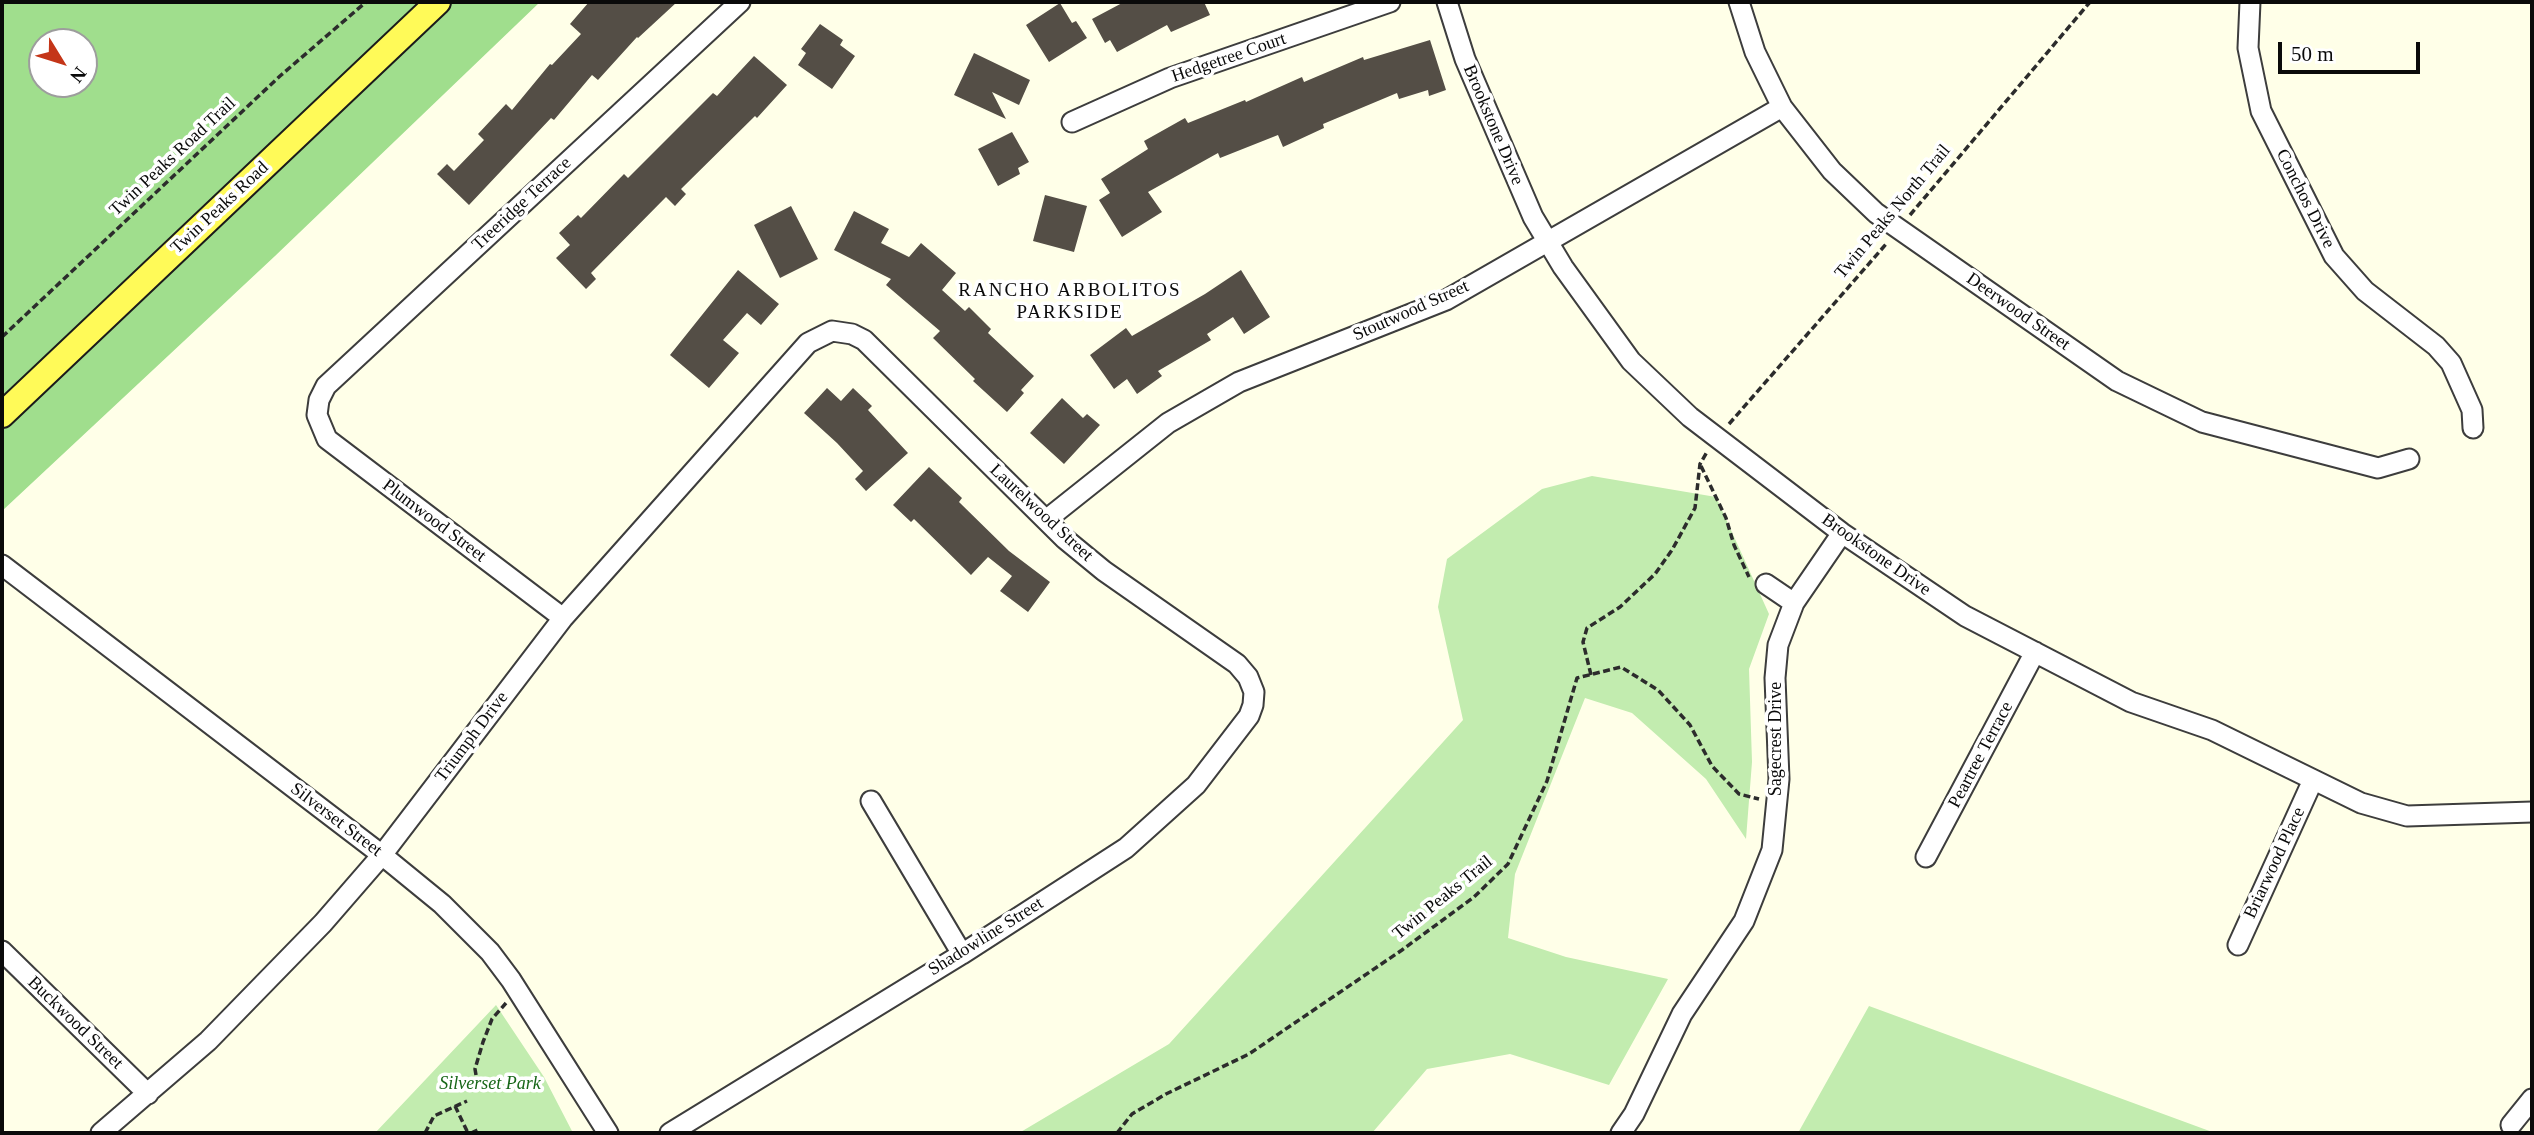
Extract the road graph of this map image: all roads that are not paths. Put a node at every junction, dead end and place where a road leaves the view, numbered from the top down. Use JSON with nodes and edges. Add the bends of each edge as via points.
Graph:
{"nodes":[{"id":1,"x":438,"y":2,"type":"edge"},
{"id":2,"x":740,"y":2,"type":"edge"},
{"id":3,"x":1390,"y":2,"type":"edge"},
{"id":4,"x":1447,"y":2,"type":"edge"},
{"id":5,"x":1739,"y":2,"type":"edge"},
{"id":6,"x":2250,"y":2,"type":"edge"},
{"id":7,"x":1782,"y":107,"type":"junction"},
{"id":8,"x":1072,"y":122,"type":"dead end"},
{"id":9,"x":1546,"y":243,"type":"junction"},
{"id":10,"x":832,"y":331,"type":"joint"},
{"id":11,"x":2,"y":415,"type":"edge"},
{"id":12,"x":317,"y":415,"type":"joint"},
{"id":13,"x":2473,"y":428,"type":"dead end"},
{"id":14,"x":2409,"y":459,"type":"dead end"},
{"id":15,"x":1046,"y":520,"type":"junction"},
{"id":16,"x":1842,"y":533,"type":"junction"},
{"id":17,"x":4,"y":566,"type":"edge"},
{"id":18,"x":1766,"y":584,"type":"road end"},
{"id":19,"x":1794,"y":603,"type":"junction"},
{"id":20,"x":563,"y":618,"type":"junction"},
{"id":21,"x":2035,"y":652,"type":"junction"},
{"id":22,"x":1254,"y":692,"type":"joint"},
{"id":23,"x":2313,"y":780,"type":"junction"},
{"id":24,"x":871,"y":802,"type":"dead end"},
{"id":25,"x":2532,"y":812,"type":"edge"},
{"id":26,"x":382,"y":855,"type":"junction"},
{"id":27,"x":1926,"y":857,"type":"dead end"},
{"id":28,"x":2238,"y":945,"type":"dead end"},
{"id":29,"x":2,"y":951,"type":"edge"},
{"id":30,"x":962,"y":954,"type":"junction"},
{"id":31,"x":148,"y":1094,"type":"junction"},
{"id":32,"x":2532,"y":1099,"type":"edge"},
{"id":33,"x":2511,"y":1125,"type":"dead end"},
{"id":34,"x":101,"y":1133,"type":"edge"},
{"id":35,"x":608,"y":1133,"type":"edge"},
{"id":36,"x":670,"y":1133,"type":"edge"},
{"id":37,"x":1620,"y":1133,"type":"edge"}],
"edges":[{"from":1,"to":11,"type":"main road","name":"Twin Peaks Road"},
{"from":2,"to":12,"type":"street","name":"Treeridge Terrace","via":[[326,386]]},
{"from":3,"to":8,"type":"street","name":"Hedgetree Court","via":[[1170,78]]},
{"from":4,"to":9,"type":"street","name":"Brookstone Drive","via":[[1465,59]]},
{"from":5,"to":7,"type":"street","name":"Deerwood Street","via":[[1755,51]]},
{"from":6,"to":13,"type":"street","name":"Conchos Drive","via":[[2248,48],[2261,111],[2334,256],[2365,291],[2451,362],[2472,410]]},
{"from":7,"to":9,"type":"street","name":"Stoutwood Street"},
{"from":7,"to":14,"type":"street","name":"Deerwood Street","via":[[1832,172],[1876,213],[2117,381],[2202,422],[2378,468]]},
{"from":9,"to":15,"type":"street","name":"Stoutwood Street","via":[[1446,300],[1239,382],[1168,423]]},
{"from":9,"to":16,"type":"street","name":"Brookstone Drive","via":[[1631,360],[1690,417]]},
{"from":10,"to":15,"type":"street","name":"Laurelwood Street","via":[[864,340]]},
{"from":10,"to":20,"type":"street","name":"Triumph Drive","via":[[808,343]]},
{"from":12,"to":20,"type":"street","name":"Plumwood Street","via":[[327,439]]},
{"from":15,"to":22,"type":"street","name":"Laurelwood Street","via":[[1104,571],[1237,664]]},
{"from":16,"to":19,"type":"street","name":"Sagecrest Drive"},
{"from":16,"to":21,"type":"street","name":"Brookstone Drive","via":[[1965,616]]},
{"from":17,"to":26,"type":"street","name":"Silverset Street"},
{"from":18,"to":19,"type":"street"},
{"from":19,"to":37,"type":"street","name":"Sagecrest Drive","via":[[1778,645],[1775,678],[1779,779],[1772,850],[1744,921],[1682,1014],[1634,1114]]},
{"from":20,"to":26,"type":"street","name":"Triumph Drive"},
{"from":21,"to":23,"type":"street","name":"Brookstone Drive","via":[[2131,702],[2212,730]]},
{"from":21,"to":27,"type":"street","name":"Peartree Terrace"},
{"from":22,"to":30,"type":"street","name":"Shadowline Street","via":[[1249,716],[1230,743],[1162,817],[1126,848]]},
{"from":23,"to":25,"type":"street","name":"Brookstone Drive","via":[[2361,803],[2407,816]]},
{"from":23,"to":28,"type":"street","name":"Briarwood Place"},
{"from":24,"to":30,"type":"street"},
{"from":26,"to":31,"type":"street","name":"Triumph Drive","via":[[218,1031]]},
{"from":26,"to":35,"type":"street","name":"Silverset Street","via":[[442,904],[490,952]]},
{"from":29,"to":31,"type":"street","name":"Buckwood Street"},
{"from":30,"to":36,"type":"street","name":"Shadowline Street"},
{"from":31,"to":34,"type":"street","name":"Triumph Drive"},
{"from":32,"to":33,"type":"street"}]}
